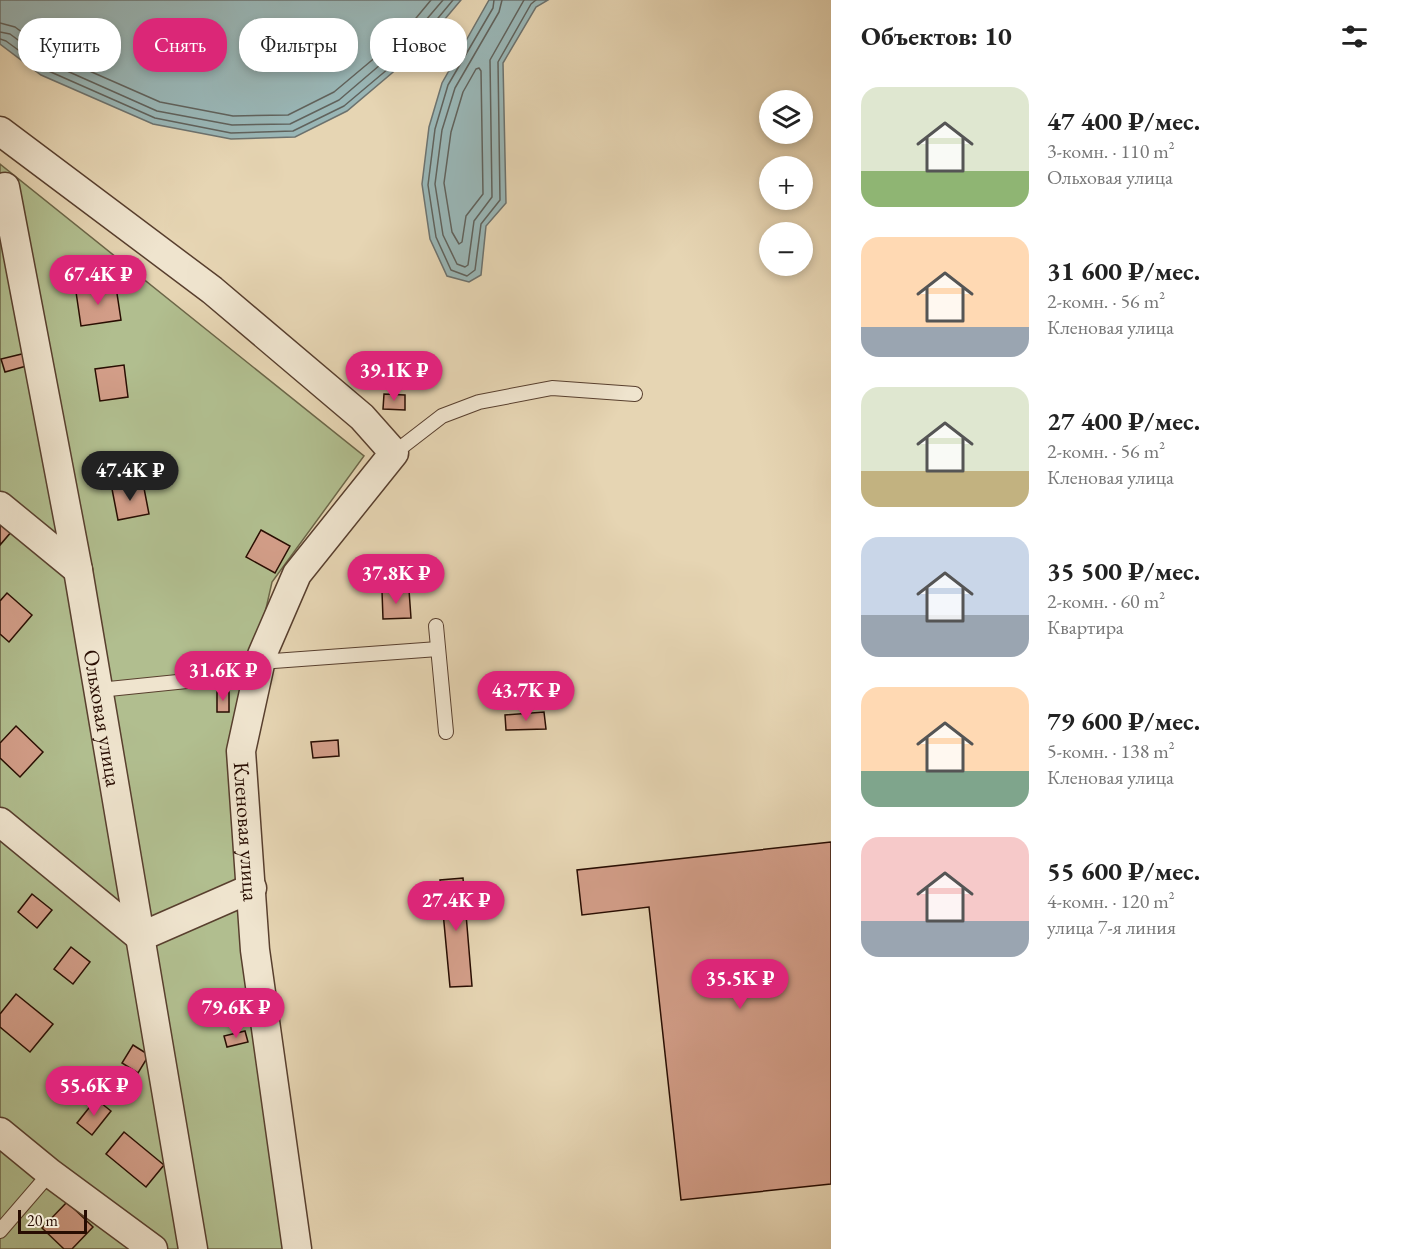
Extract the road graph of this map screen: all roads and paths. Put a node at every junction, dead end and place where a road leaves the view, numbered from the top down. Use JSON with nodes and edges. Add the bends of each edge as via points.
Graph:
{"nodes":[{"id":1,"x":0,"y":131,"type":"edge"},
{"id":2,"x":5,"y":187,"type":"dead end"},
{"id":3,"x":636,"y":394,"type":"dead end"},
{"id":4,"x":394,"y":453,"type":"junction"},
{"id":5,"x":0,"y":506,"type":"edge"},
{"id":6,"x":78,"y":570,"type":"junction"},
{"id":7,"x":436,"y":626,"type":"dead end"},
{"id":8,"x":438,"y":649,"type":"junction"},
{"id":9,"x":258,"y":668,"type":"junction"},
{"id":10,"x":99,"y":690,"type":"junction"},
{"id":11,"x":446,"y":732,"type":"dead end"},
{"id":12,"x":0,"y":822,"type":"edge"},
{"id":13,"x":252,"y":888,"type":"junction"},
{"id":14,"x":140,"y":937,"type":"junction"},
{"id":15,"x":0,"y":1132,"type":"edge"},
{"id":16,"x":50,"y":1173,"type":"junction"},
{"id":17,"x":0,"y":1231,"type":"edge"},
{"id":18,"x":153,"y":1249,"type":"edge"},
{"id":19,"x":193,"y":1249,"type":"edge"},
{"id":20,"x":297,"y":1249,"type":"edge"}],
"edges":[{"from":1,"to":4,"type":"street","via":[[212,290],[362,417]]},
{"from":2,"to":6,"type":"street","name":"Ольховая улица"},
{"from":3,"to":4,"type":"lane","via":[[552,388],[479,402],[442,416]]},
{"from":4,"to":9,"type":"street","name":"Кленовая улица","via":[[297,574]]},
{"from":5,"to":6,"type":"street"},
{"from":6,"to":10,"type":"street","name":"Ольховая улица"},
{"from":7,"to":8,"type":"lane"},
{"from":8,"to":9,"type":"lane"},
{"from":8,"to":11,"type":"lane"},
{"from":9,"to":10,"type":"lane"},
{"from":9,"to":13,"type":"street","name":"Кленовая улица","via":[[241,751]]},
{"from":10,"to":14,"type":"street","name":"Ольховая улица"},
{"from":12,"to":14,"type":"street"},
{"from":13,"to":14,"type":"street"},
{"from":13,"to":20,"type":"street","name":"Кленовая улица","via":[[255,950]]},
{"from":14,"to":19,"type":"street","name":"Ольховая улица"},
{"from":15,"to":16,"type":"street"},
{"from":16,"to":17,"type":"lane"},
{"from":16,"to":18,"type":"street"}]}
